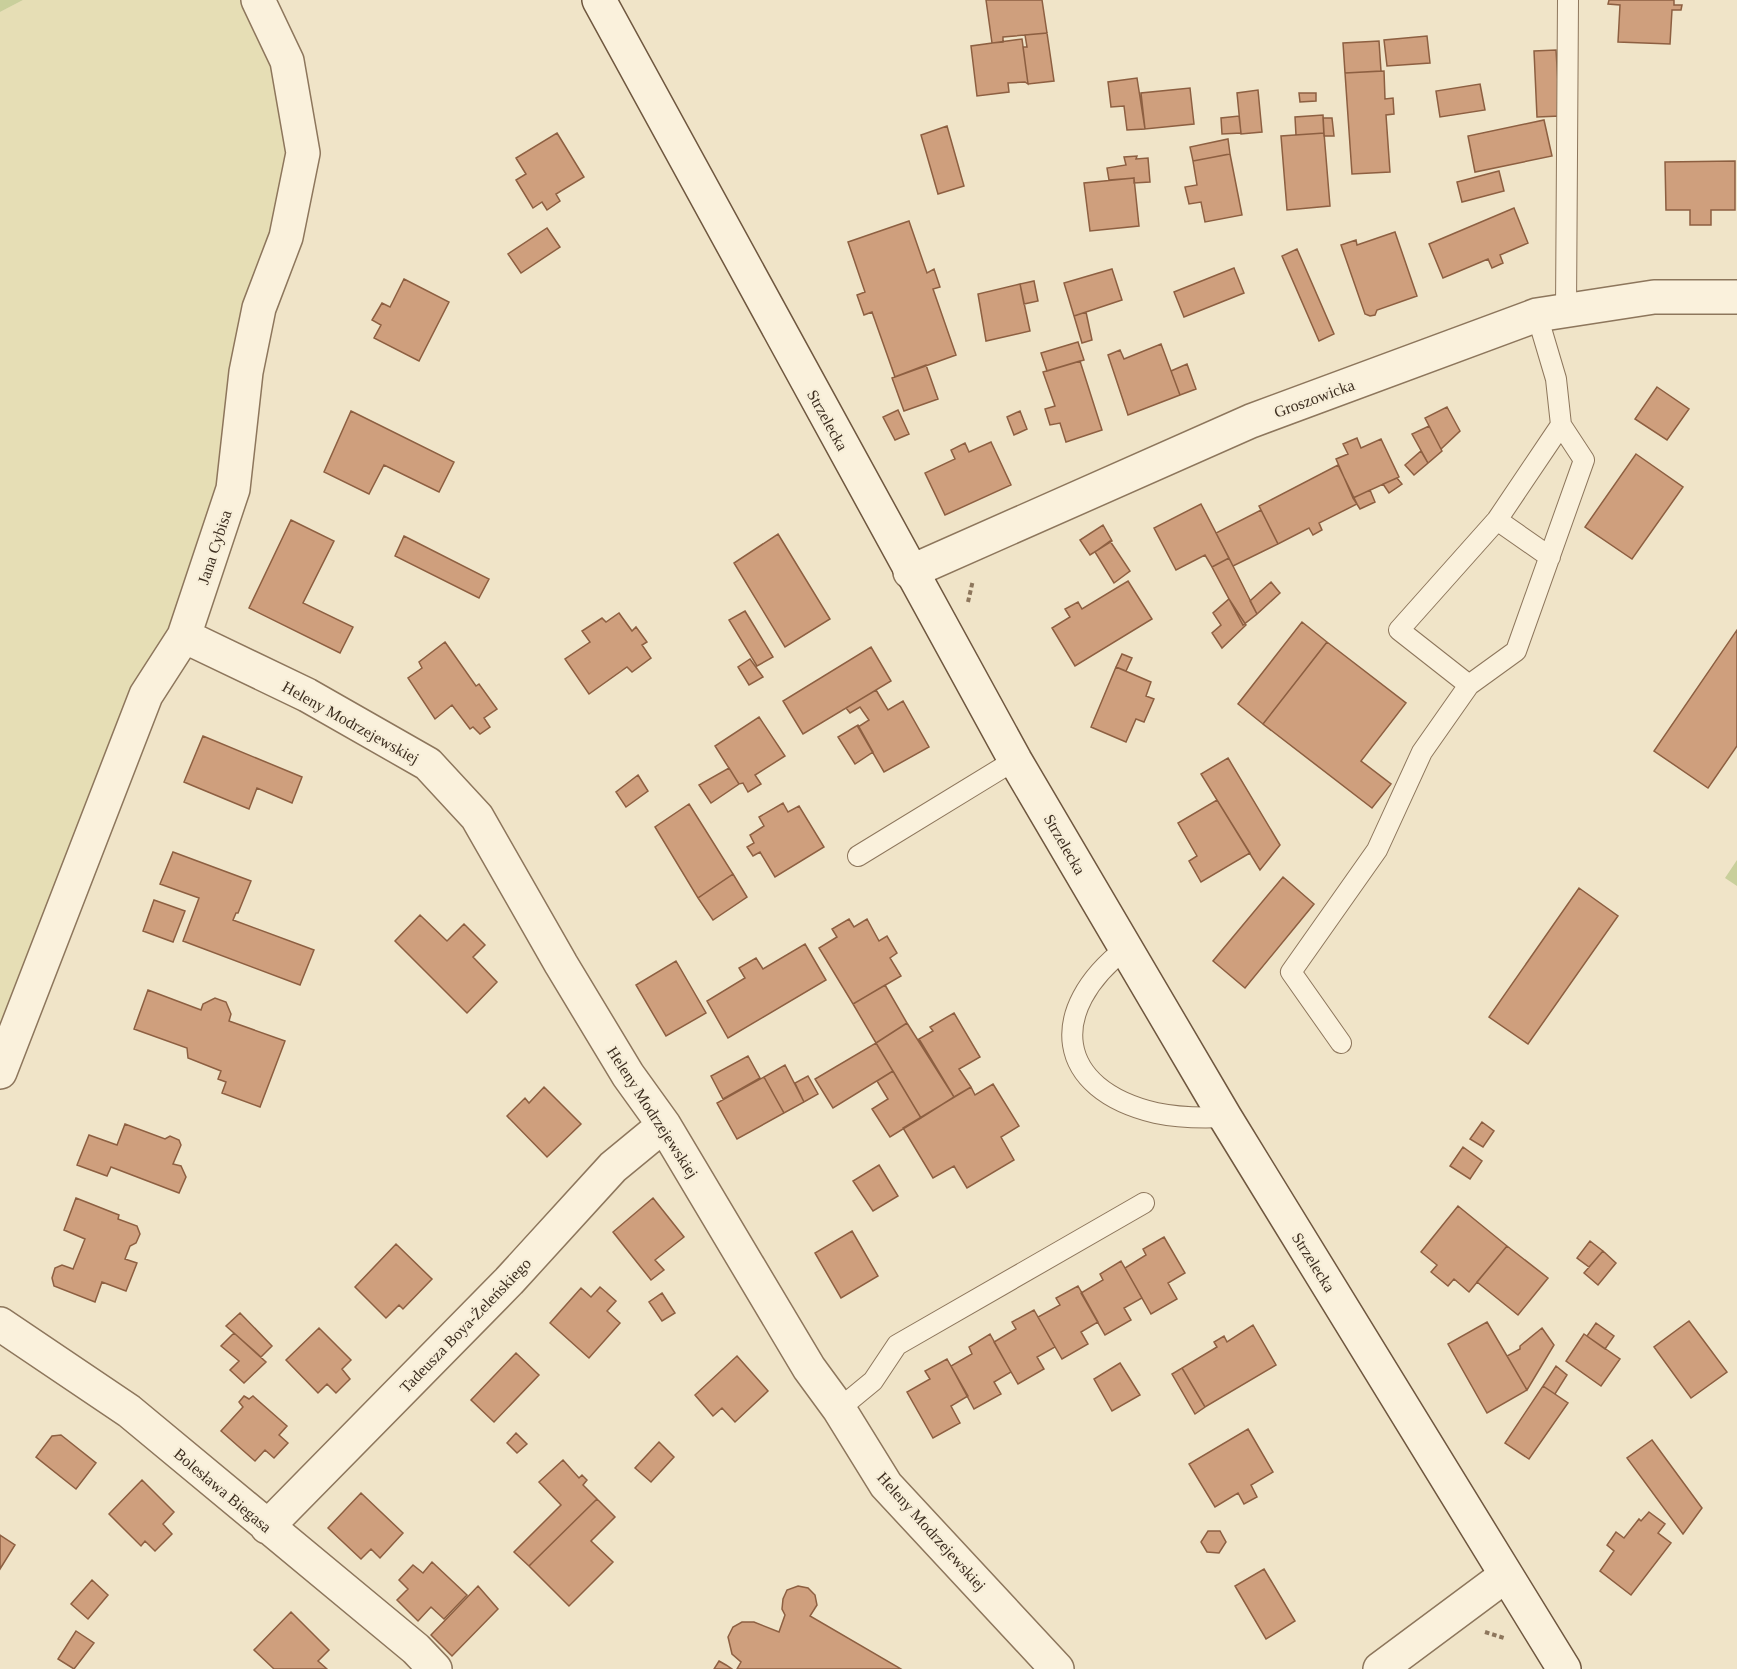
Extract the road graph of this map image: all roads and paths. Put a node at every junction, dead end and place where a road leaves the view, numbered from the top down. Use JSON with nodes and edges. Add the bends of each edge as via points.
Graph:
{"nodes":[{"id":1,"x":258,"y":0,"type":"edge"},
{"id":2,"x":599,"y":0,"type":"edge"},
{"id":3,"x":1568,"y":0,"type":"edge"},
{"id":4,"x":1737,"y":297,"type":"edge"},
{"id":5,"x":1552,"y":313,"type":"junction"},
{"id":6,"x":1561,"y":425,"type":"junction"},
{"id":7,"x":1497,"y":520,"type":"junction"},
{"id":8,"x":1550,"y":557,"type":"junction"},
{"id":9,"x":910,"y":572,"type":"junction"},
{"id":10,"x":184,"y":636,"type":"junction"},
{"id":11,"x":1469,"y":685,"type":"junction"},
{"id":12,"x":1015,"y":760,"type":"junction"},
{"id":13,"x":858,"y":856,"type":"dead end"},
{"id":14,"x":1125,"y":949,"type":"junction"},
{"id":15,"x":1341,"y":1044,"type":"dead end"},
{"id":16,"x":0,"y":1072,"type":"edge"},
{"id":17,"x":1225,"y":1117,"type":"junction"},
{"id":18,"x":664,"y":1125,"type":"junction"},
{"id":19,"x":1144,"y":1203,"type":"dead end"},
{"id":20,"x":0,"y":1324,"type":"edge"},
{"id":21,"x":838,"y":1409,"type":"junction"},
{"id":22,"x":267,"y":1527,"type":"junction"},
{"id":23,"x":1505,"y":1576,"type":"junction"},
{"id":24,"x":435,"y":1669,"type":"edge"},
{"id":25,"x":1057,"y":1669,"type":"edge"},
{"id":26,"x":1380,"y":1669,"type":"edge"},
{"id":27,"x":1564,"y":1669,"type":"edge"}],
"edges":[{"from":1,"to":10,"type":"street","name":"Jana Cybisa","via":[[287,61],[303,153],[286,237],[259,308],[246,372],[233,489]]},
{"from":2,"to":9,"type":"street","name":"Strzelecka"},
{"from":3,"to":5,"type":"lane"},
{"from":4,"to":5,"type":"street","name":"Groszowicka","via":[[1654,297]]},
{"from":5,"to":6,"type":"lane"},
{"from":5,"to":9,"type":"street","name":"Groszowicka","via":[[1251,421]]},
{"from":6,"to":7,"type":"lane"},
{"from":6,"to":8,"type":"lane","via":[[1584,460]]},
{"from":7,"to":8,"type":"lane"},
{"from":7,"to":11,"type":"lane","via":[[1399,630]]},
{"from":8,"to":11,"type":"lane","via":[[1516,651]]},
{"from":9,"to":12,"type":"street","name":"Strzelecka"},
{"from":10,"to":16,"type":"street","name":"Jana Cybisa","via":[[146,695]]},
{"from":10,"to":18,"type":"street","name":"Heleny Modrzejewskiej","via":[[307,695],[428,764],[477,817],[628,1075]]},
{"from":11,"to":15,"type":"lane","via":[[1422,752],[1377,850],[1290,972]]},
{"from":12,"to":13,"type":"lane"},
{"from":12,"to":14,"type":"street","name":"Strzelecka"},
{"from":14,"to":17,"type":"street","name":"Strzelecka"},
{"from":14,"to":17,"type":"lane","via":[[1098,971],[1076,1009],[1071,1035],[1076,1058],[1107,1091],[1154,1112],[1193,1118]]},
{"from":17,"to":23,"type":"street","name":"Strzelecka"},
{"from":18,"to":21,"type":"street","name":"Heleny Modrzejewskiej","via":[[809,1368]]},
{"from":18,"to":22,"type":"street","name":"Tadeusza Boya-Żeleńskiego","via":[[613,1167],[508,1281]]},
{"from":19,"to":21,"type":"lane","via":[[897,1345],[873,1381]]},
{"from":20,"to":22,"type":"street","name":"Bolesława Biegasa","via":[[129,1411]]},
{"from":21,"to":25,"type":"street","name":"Heleny Modrzejewskiej","via":[[886,1485]]},
{"from":22,"to":24,"type":"street","name":"Bolesława Biegasa","via":[[416,1649]]},
{"from":23,"to":26,"type":"street"},
{"from":23,"to":27,"type":"street","name":"Strzelecka"}]}
